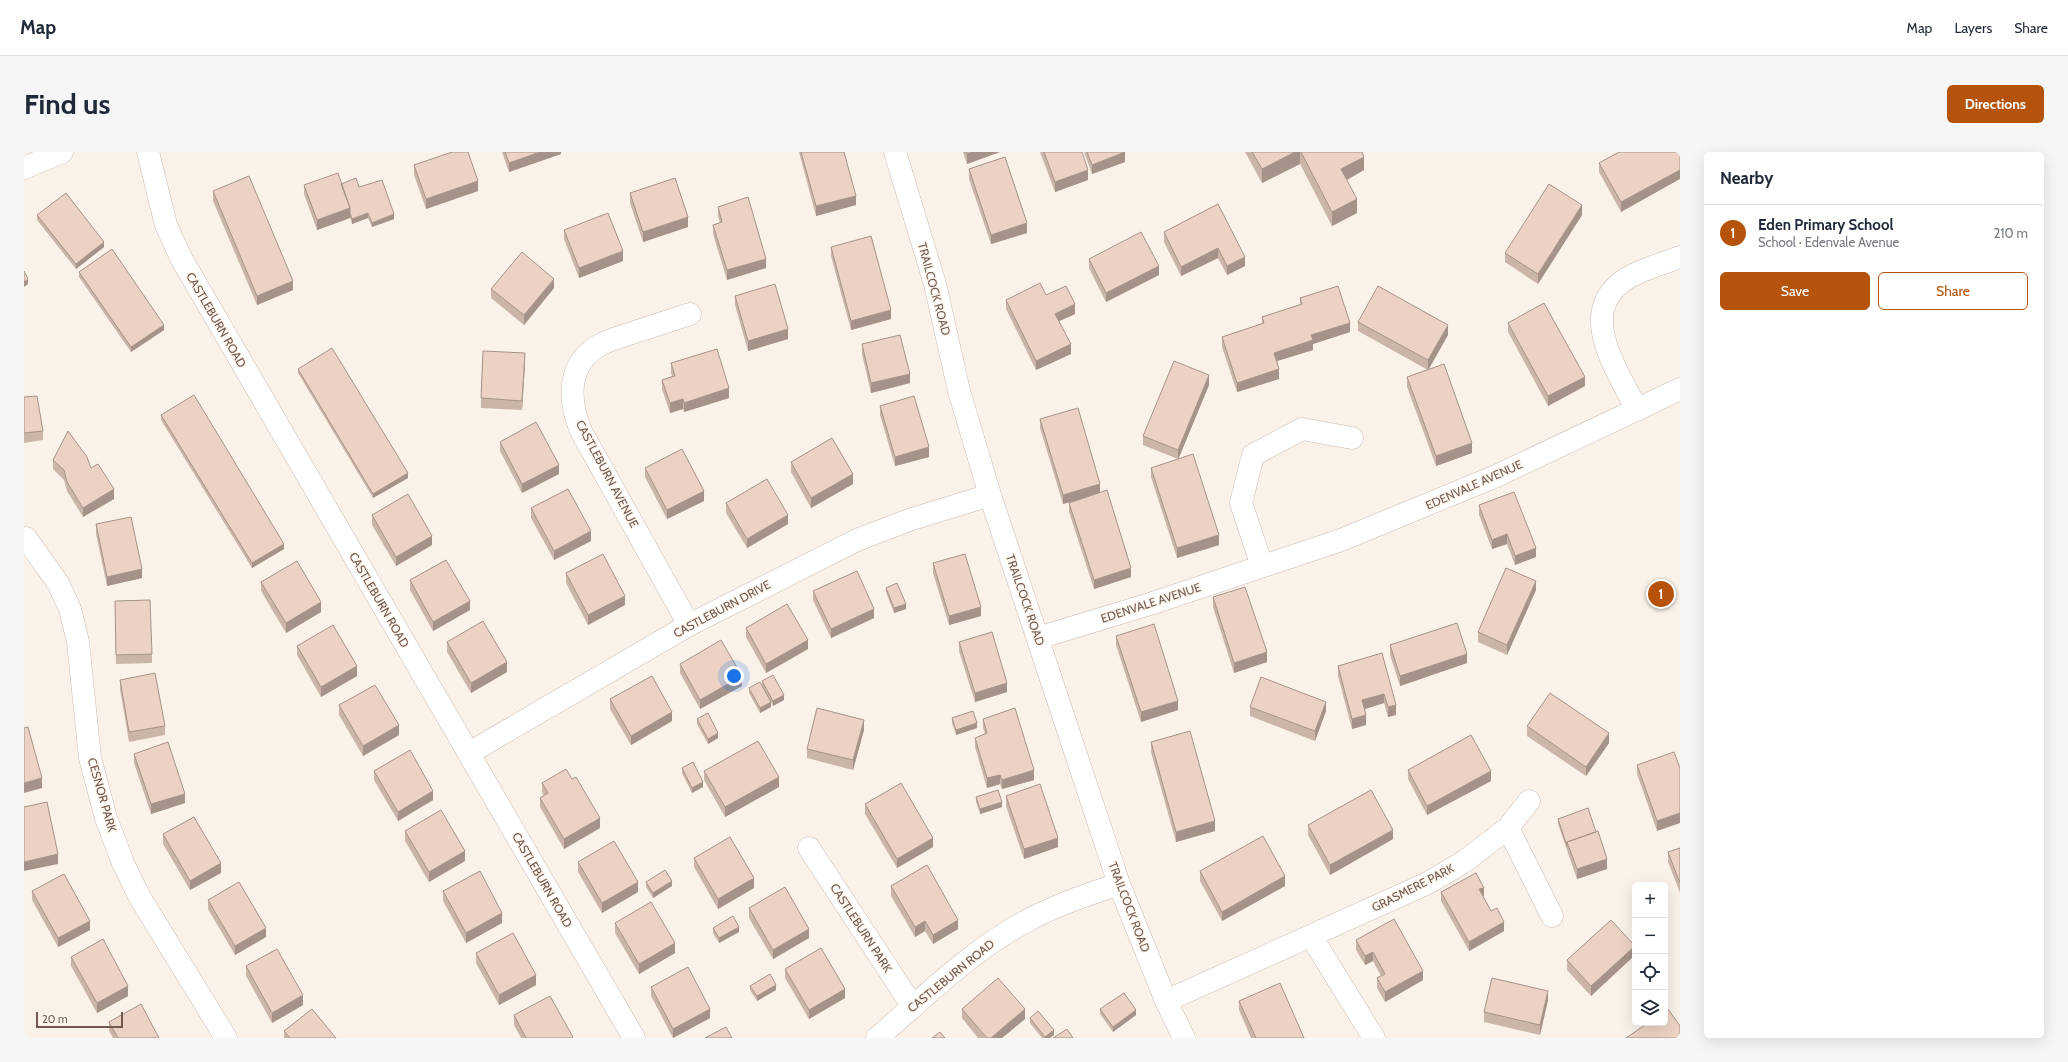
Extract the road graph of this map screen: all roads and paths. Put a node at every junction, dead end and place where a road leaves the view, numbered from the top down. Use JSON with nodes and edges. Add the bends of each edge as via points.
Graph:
{"nodes":[{"id":1,"x":62,"y":152,"type":"edge"},
{"id":2,"x":148,"y":152,"type":"edge"},
{"id":3,"x":895,"y":152,"type":"edge"},
{"id":4,"x":24,"y":168,"type":"edge"},
{"id":5,"x":1680,"y":257,"type":"edge"},
{"id":6,"x":690,"y":314,"type":"dead end"},
{"id":7,"x":1680,"y":389,"type":"edge"},
{"id":8,"x":1637,"y":410,"type":"junction"},
{"id":9,"x":1352,"y":438,"type":"dead end"},
{"id":10,"x":990,"y":495,"type":"junction"},
{"id":11,"x":26,"y":538,"type":"dead end"},
{"id":12,"x":1262,"y":566,"type":"junction"},
{"id":13,"x":690,"y":625,"type":"junction"},
{"id":14,"x":1038,"y":638,"type":"junction"},
{"id":15,"x":469,"y":754,"type":"junction"},
{"id":16,"x":1529,"y":801,"type":"dead end"},
{"id":17,"x":1508,"y":828,"type":"junction"},
{"id":18,"x":810,"y":848,"type":"dead end"},
{"id":19,"x":1119,"y":884,"type":"junction"},
{"id":20,"x":1552,"y":916,"type":"dead end"},
{"id":21,"x":1311,"y":936,"type":"junction"},
{"id":22,"x":1166,"y":1001,"type":"junction"},
{"id":23,"x":913,"y":1008,"type":"junction"},
{"id":24,"x":226,"y":1038,"type":"edge"},
{"id":25,"x":634,"y":1038,"type":"edge"},
{"id":26,"x":876,"y":1038,"type":"edge"},
{"id":27,"x":1184,"y":1038,"type":"edge"},
{"id":28,"x":1374,"y":1038,"type":"edge"}],
"edges":[{"from":1,"to":4,"type":"street"},
{"from":2,"to":15,"type":"street","name":"CASTLEBURN ROAD","via":[[166,226],[181,258]]},
{"from":3,"to":10,"type":"street","name":"TRAILCOCK ROAD","via":[[934,284],[959,391]]},
{"from":5,"to":8,"type":"street","via":[[1625,280],[1611,292],[1603,305],[1601,321],[1605,342]]},
{"from":6,"to":13,"type":"street","name":"CASTLEBURN AVENUE","via":[[606,342],[593,350],[576,369],[572,391],[574,410],[581,431]]},
{"from":7,"to":8,"type":"street","name":"EDENVALE AVENUE"},
{"from":8,"to":12,"type":"street","name":"EDENVALE AVENUE","via":[[1494,477],[1418,509],[1341,540]]},
{"from":9,"to":12,"type":"street","via":[[1302,429],[1253,455],[1241,503]]},
{"from":10,"to":13,"type":"street","name":"CASTLEBURN DRIVE","via":[[909,520],[857,540]]},
{"from":10,"to":14,"type":"street","name":"TRAILCOCK ROAD"},
{"from":11,"to":24,"type":"street","name":"CESNOR PARK","via":[[58,583],[70,609],[78,642],[90,758],[106,818],[123,863],[139,896]]},
{"from":12,"to":14,"type":"street","name":"EDENVALE AVENUE"},
{"from":13,"to":15,"type":"street","name":"CASTLEBURN DRIVE"},
{"from":14,"to":19,"type":"street","name":"TRAILCOCK ROAD"},
{"from":15,"to":25,"type":"street","name":"CASTLEBURN ROAD"},
{"from":16,"to":17,"type":"street","name":"GRASMERE PARK"},
{"from":17,"to":20,"type":"street"},
{"from":17,"to":21,"type":"street","name":"GRASMERE PARK","via":[[1465,862],[1428,883]]},
{"from":18,"to":23,"type":"street","name":"CASTLEBURN PARK"},
{"from":19,"to":22,"type":"street","name":"TRAILCOCK ROAD"},
{"from":19,"to":23,"type":"street","name":"CASTLEBURN ROAD","via":[[1062,904],[1008,931],[958,968]]},
{"from":21,"to":22,"type":"street","name":"GRASMERE PARK"},
{"from":21,"to":28,"type":"street"},
{"from":22,"to":27,"type":"street","name":"TRAILCOCK ROAD"},
{"from":23,"to":26,"type":"street","name":"CASTLEBURN ROAD"}]}
